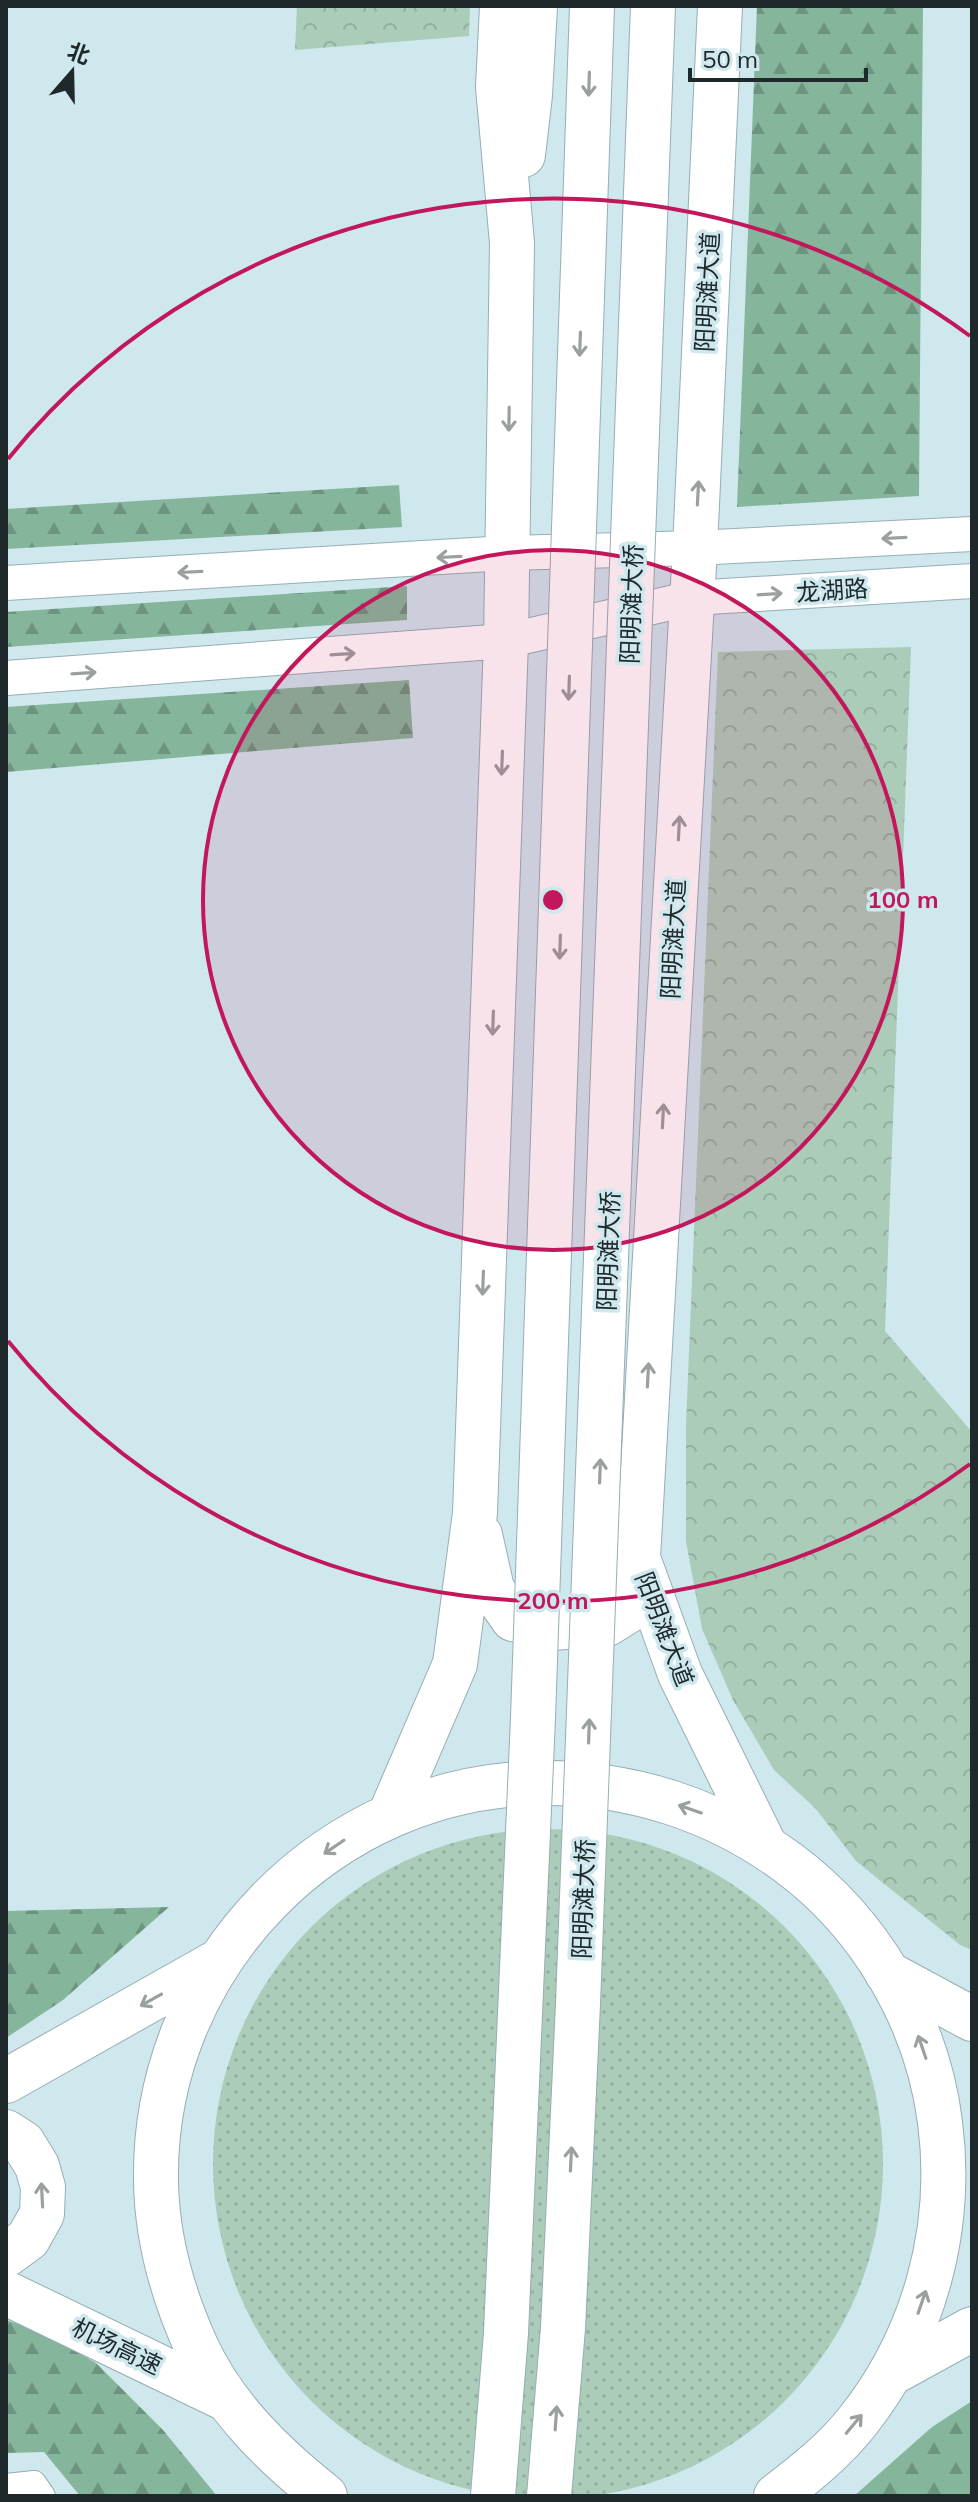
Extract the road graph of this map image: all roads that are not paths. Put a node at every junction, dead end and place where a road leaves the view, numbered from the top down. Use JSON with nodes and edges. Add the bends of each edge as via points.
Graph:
{"nodes":[{"id":1,"x":502,"y":6,"type":"edge"},
{"id":2,"x":535,"y":6,"type":"edge"},
{"id":3,"x":592,"y":6,"type":"edge"},
{"id":4,"x":653,"y":6,"type":"edge"},
{"id":5,"x":692,"y":6,"type":"edge"},
{"id":6,"x":720,"y":6,"type":"edge"},
{"id":7,"x":512,"y":243,"type":"junction"},
{"id":8,"x":702,"y":395,"type":"junction"},
{"id":9,"x":972,"y":534,"type":"edge"},
{"id":10,"x":695,"y":548,"type":"junction"},
{"id":11,"x":507,"y":553,"type":"junction"},
{"id":12,"x":972,"y":581,"type":"edge"},
{"id":13,"x":6,"y":583,"type":"edge"},
{"id":14,"x":692,"y":598,"type":"junction"},
{"id":15,"x":506,"y":641,"type":"junction"},
{"id":16,"x":6,"y":678,"type":"edge"},
{"id":17,"x":475,"y":1513,"type":"junction"},
{"id":18,"x":638,"y":1558,"type":"junction"},
{"id":19,"x":390,"y":1815,"type":"junction"},
{"id":20,"x":765,"y":1846,"type":"junction"},
{"id":21,"x":219,"y":1961,"type":"junction"},
{"id":22,"x":887,"y":1973,"type":"junction"},
{"id":23,"x":972,"y":2019,"type":"edge"},
{"id":24,"x":6,"y":2081,"type":"edge"},
{"id":25,"x":6,"y":2132,"type":"edge"},
{"id":26,"x":6,"y":2255,"type":"edge"},
{"id":27,"x":6,"y":2293,"type":"edge"},
{"id":28,"x":972,"y":2329,"type":"edge"},
{"id":29,"x":890,"y":2374,"type":"junction"},
{"id":30,"x":228,"y":2400,"type":"junction"},
{"id":31,"x":288,"y":2478,"type":"edge"},
{"id":32,"x":800,"y":2482,"type":"edge"},
{"id":33,"x":6,"y":2486,"type":"edge"},
{"id":34,"x":43,"y":2496,"type":"edge"},
{"id":35,"x":325,"y":2496,"type":"edge"},
{"id":36,"x":493,"y":2496,"type":"edge"},
{"id":37,"x":549,"y":2496,"type":"edge"},
{"id":38,"x":776,"y":2496,"type":"edge"}],
"edges":[{"from":1,"to":7,"type":"highway","via":[[498,87]]},
{"from":2,"to":7,"type":"highway"},
{"from":3,"to":36,"type":"highway","one_way":true,"bridge":true,"via":[[533,1734],[506,2333]]},
{"from":37,"to":4,"type":"highway","name":"阳明滩大桥","one_way":true,"bridge":true,"via":[[563,2328],[578,2004]]},
{"from":5,"to":8,"type":"highway","via":[[687,127]]},
{"from":6,"to":8,"type":"highway","name":"阳明滩大道"},
{"from":7,"to":11,"type":"highway","one_way":true},
{"from":10,"to":8,"type":"highway","name":"阳明滩大道","one_way":true},
{"from":9,"to":10,"type":"main road","name":"龙湖路","one_way":true},
{"from":10,"to":11,"type":"main road","name":"龙湖路"},
{"from":10,"to":14,"type":"highway","name":"阳明滩大道"},
{"from":11,"to":13,"type":"main road","name":"龙湖路","one_way":true},
{"from":11,"to":15,"type":"highway"},
{"from":14,"to":12,"type":"main road","name":"龙湖路","one_way":true},
{"from":14,"to":15,"type":"main road","name":"龙湖路"},
{"from":18,"to":14,"type":"highway","name":"阳明滩大道","one_way":true},
{"from":16,"to":15,"type":"main road","name":"龙湖路","one_way":true},
{"from":15,"to":17,"type":"highway","one_way":true},
{"from":17,"to":18,"type":"highway","via":[[492,1589],[513,1619],[552,1628],[607,1624],[628,1611]]},
{"from":17,"to":19,"type":"highway","via":[[455,1664]]},
{"from":18,"to":20,"type":"highway","name":"阳明滩大道","via":[[680,1674]]},
{"from":20,"to":19,"type":"highway","one_way":true,"via":[[707,1815],[646,1794],[581,1783],[516,1783],[452,1794]]},
{"from":19,"to":21,"type":"highway","one_way":true,"via":[[340,1842],[294,1876],[253,1916]]},
{"from":20,"to":22,"type":"highway","via":[[833,1902]]},
{"from":21,"to":24,"type":"highway","one_way":true},
{"from":21,"to":30,"type":"highway","via":[[191,2012],[171,2067],[156,2182],[162,2240],[176,2296],[198,2350]]},
{"from":22,"to":23,"type":"highway"},
{"from":29,"to":22,"type":"highway","one_way":true,"via":[[931,2277],[944,2173],[929,2069],[912,2019]]},
{"from":26,"to":25,"type":"highway","one_way":true,"via":[[28,2239],[42,2214],[43,2187],[23,2143]]},
{"from":27,"to":30,"type":"highway","name":"机场高速"},
{"from":28,"to":29,"type":"highway"},
{"from":32,"to":29,"type":"highway","one_way":true,"via":[[856,2424]]},
{"from":30,"to":31,"type":"highway"},
{"from":31,"to":35,"type":"highway"},
{"from":32,"to":38,"type":"highway"},
{"from":33,"to":34,"type":"street","via":[[34,2483]]}]}
